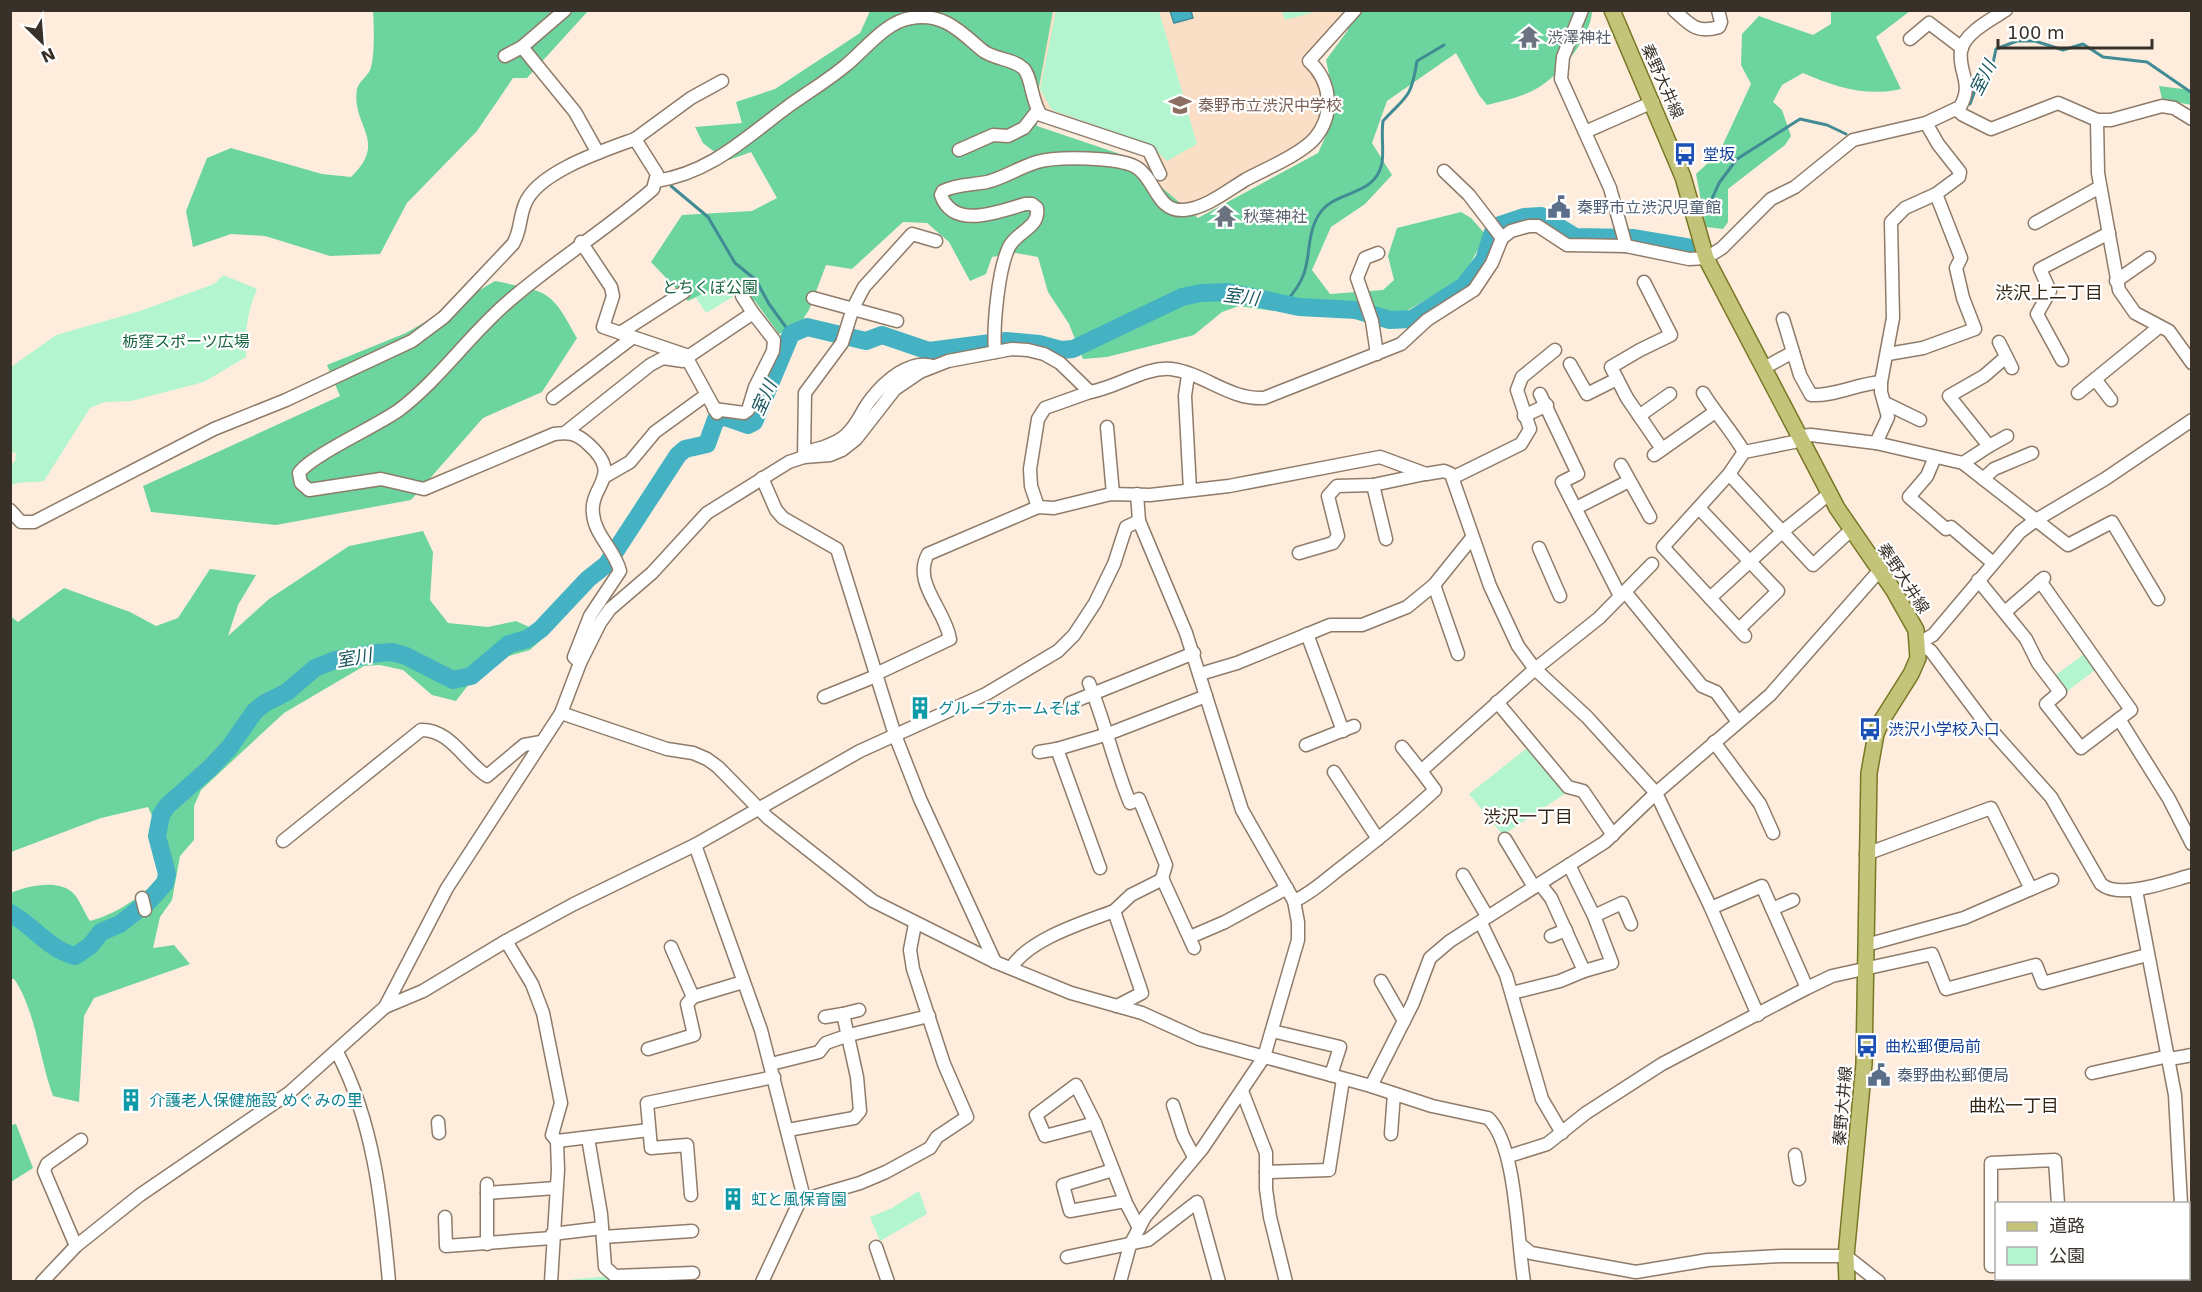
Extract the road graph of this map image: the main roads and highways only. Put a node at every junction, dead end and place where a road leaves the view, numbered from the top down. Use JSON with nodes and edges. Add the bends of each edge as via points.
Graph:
{"nodes":[{"id":1,"x":1612,"y":10,"type":"edge"},
{"id":2,"x":1847,"y":1281,"type":"edge"}],
"edges":[{"from":1,"to":2,"type":"main road","name":"秦野大井線","via":[[1683,177],[1706,258],[1829,494],[1907,612],[1919,643],[1911,674],[1876,734],[1869,773],[1864,1064]]}]}
